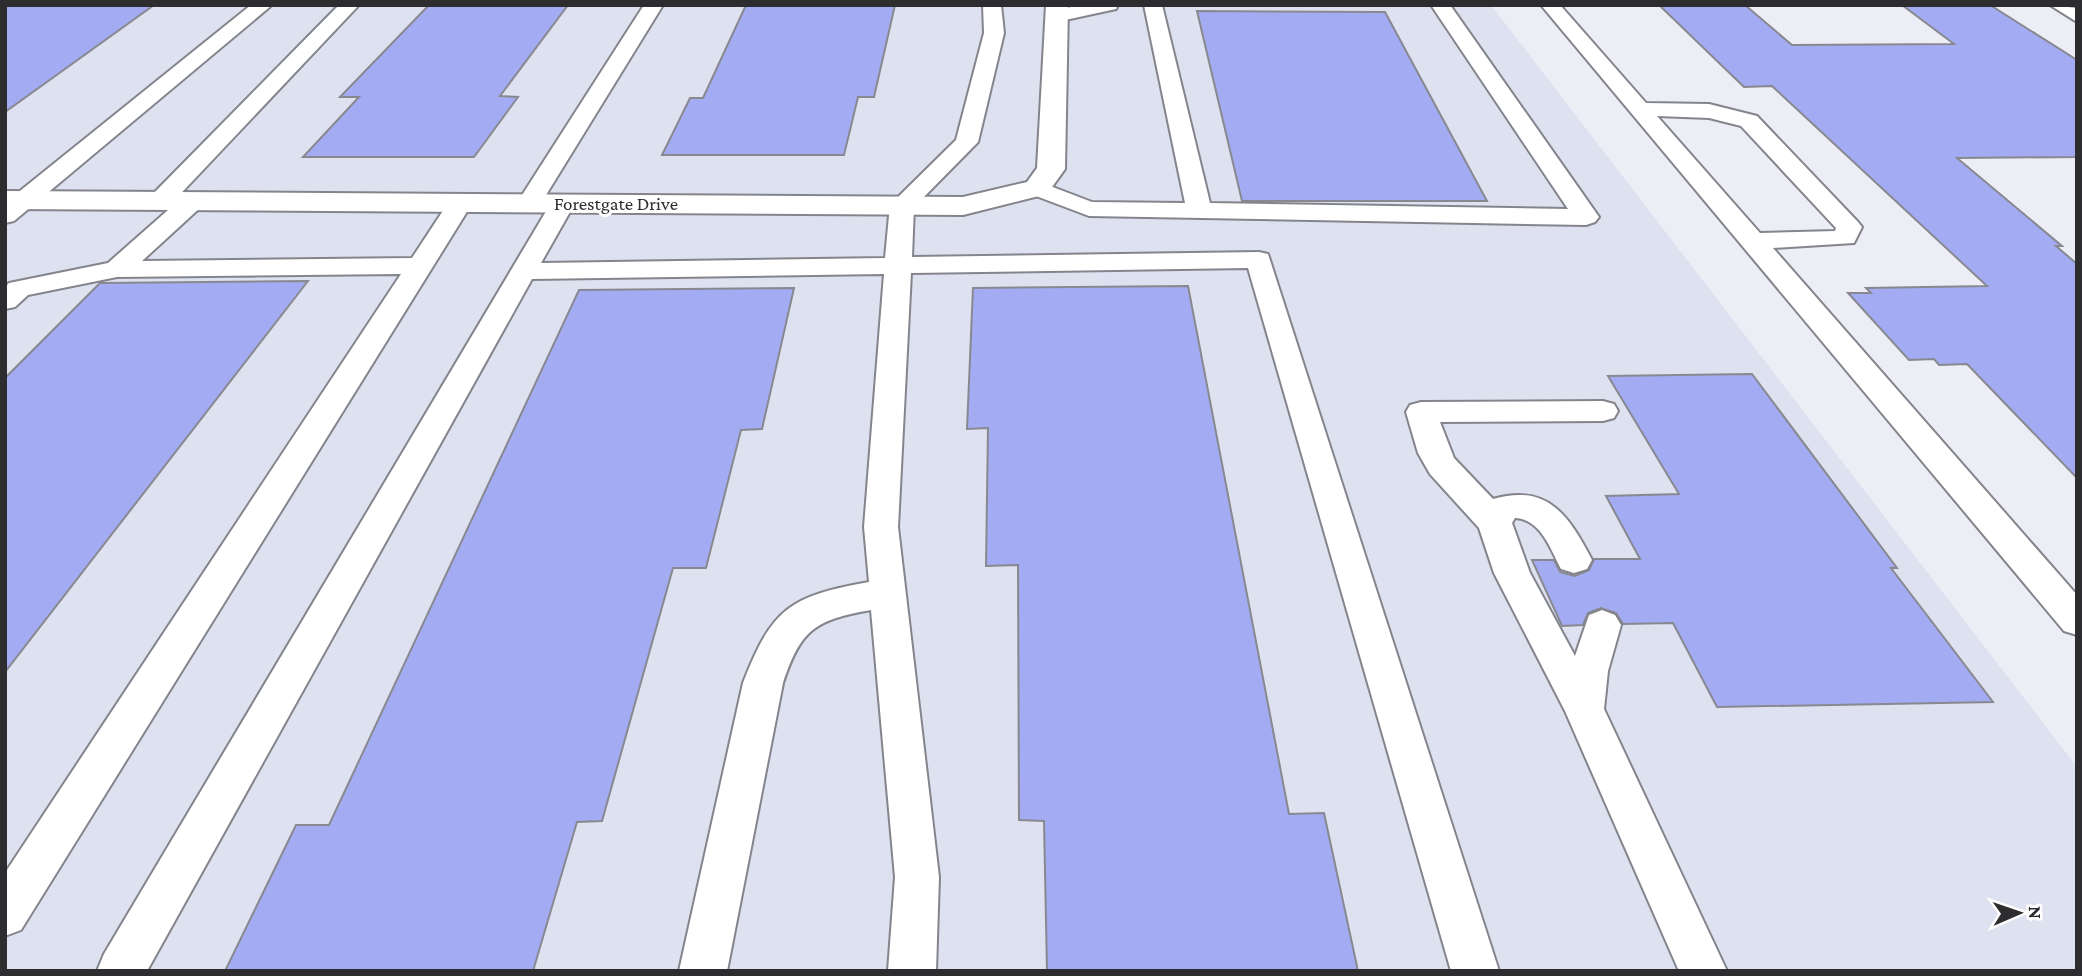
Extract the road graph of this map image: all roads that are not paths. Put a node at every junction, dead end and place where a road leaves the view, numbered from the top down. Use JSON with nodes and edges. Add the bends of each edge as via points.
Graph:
{"nodes":[{"id":1,"x":263,"y":5,"type":"edge"},
{"id":2,"x":350,"y":5,"type":"edge"},
{"id":3,"x":654,"y":5,"type":"edge"},
{"id":4,"x":992,"y":5,"type":"edge"},
{"id":5,"x":1109,"y":5,"type":"edge"},
{"id":6,"x":1153,"y":5,"type":"edge"},
{"id":7,"x":1440,"y":5,"type":"edge"},
{"id":8,"x":1550,"y":5,"type":"edge"},
{"id":9,"x":2059,"y":5,"type":"edge"},
{"id":10,"x":1057,"y":11,"type":"edge"},
{"id":11,"x":2077,"y":16,"type":"edge"},
{"id":12,"x":1639,"y":110,"type":"junction"},
{"id":13,"x":1037,"y":188,"type":"junction"},
{"id":14,"x":160,"y":201,"type":"junction"},
{"id":15,"x":192,"y":201,"type":"junction"},
{"id":16,"x":461,"y":202,"type":"junction"},
{"id":17,"x":529,"y":203,"type":"junction"},
{"id":18,"x":563,"y":203,"type":"junction"},
{"id":19,"x":12,"y":205,"type":"edge"},
{"id":20,"x":902,"y":205,"type":"junction"},
{"id":21,"x":1199,"y":211,"type":"junction"},
{"id":22,"x":1751,"y":241,"type":"junction"},
{"id":23,"x":898,"y":264,"type":"junction"},
{"id":24,"x":419,"y":266,"type":"junction"},
{"id":25,"x":117,"y":269,"type":"junction"},
{"id":26,"x":523,"y":271,"type":"junction"},
{"id":27,"x":5,"y":301,"type":"edge"},
{"id":28,"x":1603,"y":411,"type":"dead end"},
{"id":29,"x":1495,"y":523,"type":"junction"},
{"id":30,"x":1574,"y":560,"type":"dead end"},
{"id":31,"x":887,"y":593,"type":"junction"},
{"id":32,"x":2077,"y":621,"type":"edge"},
{"id":33,"x":1602,"y":625,"type":"dead end"},
{"id":34,"x":1584,"y":709,"type":"junction"},
{"id":35,"x":5,"y":914,"type":"edge"},
{"id":36,"x":121,"y":971,"type":"edge"},
{"id":37,"x":702,"y":971,"type":"edge"},
{"id":38,"x":912,"y":971,"type":"edge"},
{"id":39,"x":1475,"y":971,"type":"edge"},
{"id":40,"x":1703,"y":971,"type":"edge"}],
"edges":[{"from":1,"to":19,"type":"lane"},
{"from":2,"to":14,"type":"lane"},
{"from":3,"to":17,"type":"lane"},
{"from":4,"to":20,"type":"lane","via":[[994,33],[967,142]]},
{"from":5,"to":10,"type":"lane"},
{"from":6,"to":21,"type":"lane"},
{"from":7,"to":21,"type":"lane","via":[[1586,217]]},
{"from":8,"to":12,"type":"lane"},
{"from":9,"to":11,"type":"lane"},
{"from":10,"to":13,"type":"street","via":[[1051,169]]},
{"from":12,"to":22,"type":"lane"},
{"from":12,"to":22,"type":"lane","via":[[1696,109],[1749,121],[1849,227],[1845,238]]},
{"from":13,"to":20,"type":"street","name":"Forestgate Drive","via":[[963,206]]},
{"from":13,"to":21,"type":"lane","via":[[1088,209]]},
{"from":14,"to":15,"type":"street","name":"Forestgate Drive"},
{"from":14,"to":19,"type":"street","name":"Forestgate Drive"},
{"from":15,"to":16,"type":"street","name":"Forestgate Drive"},
{"from":15,"to":25,"type":"lane"},
{"from":16,"to":17,"type":"street","name":"Forestgate Drive"},
{"from":16,"to":24,"type":"lane"},
{"from":17,"to":18,"type":"street","name":"Forestgate Drive"},
{"from":18,"to":20,"type":"street","name":"Forestgate Drive"},
{"from":18,"to":26,"type":"lane"},
{"from":20,"to":23,"type":"lane"},
{"from":22,"to":32,"type":"lane"},
{"from":23,"to":26,"type":"lane"},
{"from":23,"to":31,"type":"lane","via":[[881,527]]},
{"from":23,"to":39,"type":"lane","via":[[1259,260]]},
{"from":24,"to":25,"type":"lane"},
{"from":24,"to":35,"type":"lane"},
{"from":25,"to":27,"type":"lane","via":[[19,289]]},
{"from":26,"to":36,"type":"lane"},
{"from":28,"to":29,"type":"lane","via":[[1421,412],[1442,466]]},
{"from":29,"to":30,"type":"lane","via":[[1503,508],[1533,508],[1559,531]]},
{"from":29,"to":34,"type":"lane","via":[[1513,573]]},
{"from":31,"to":37,"type":"lane","via":[[831,604],[793,624],[776,650],[763,683]]},
{"from":31,"to":38,"type":"lane","via":[[917,877]]},
{"from":33,"to":34,"type":"lane"},
{"from":34,"to":40,"type":"lane"}]}
